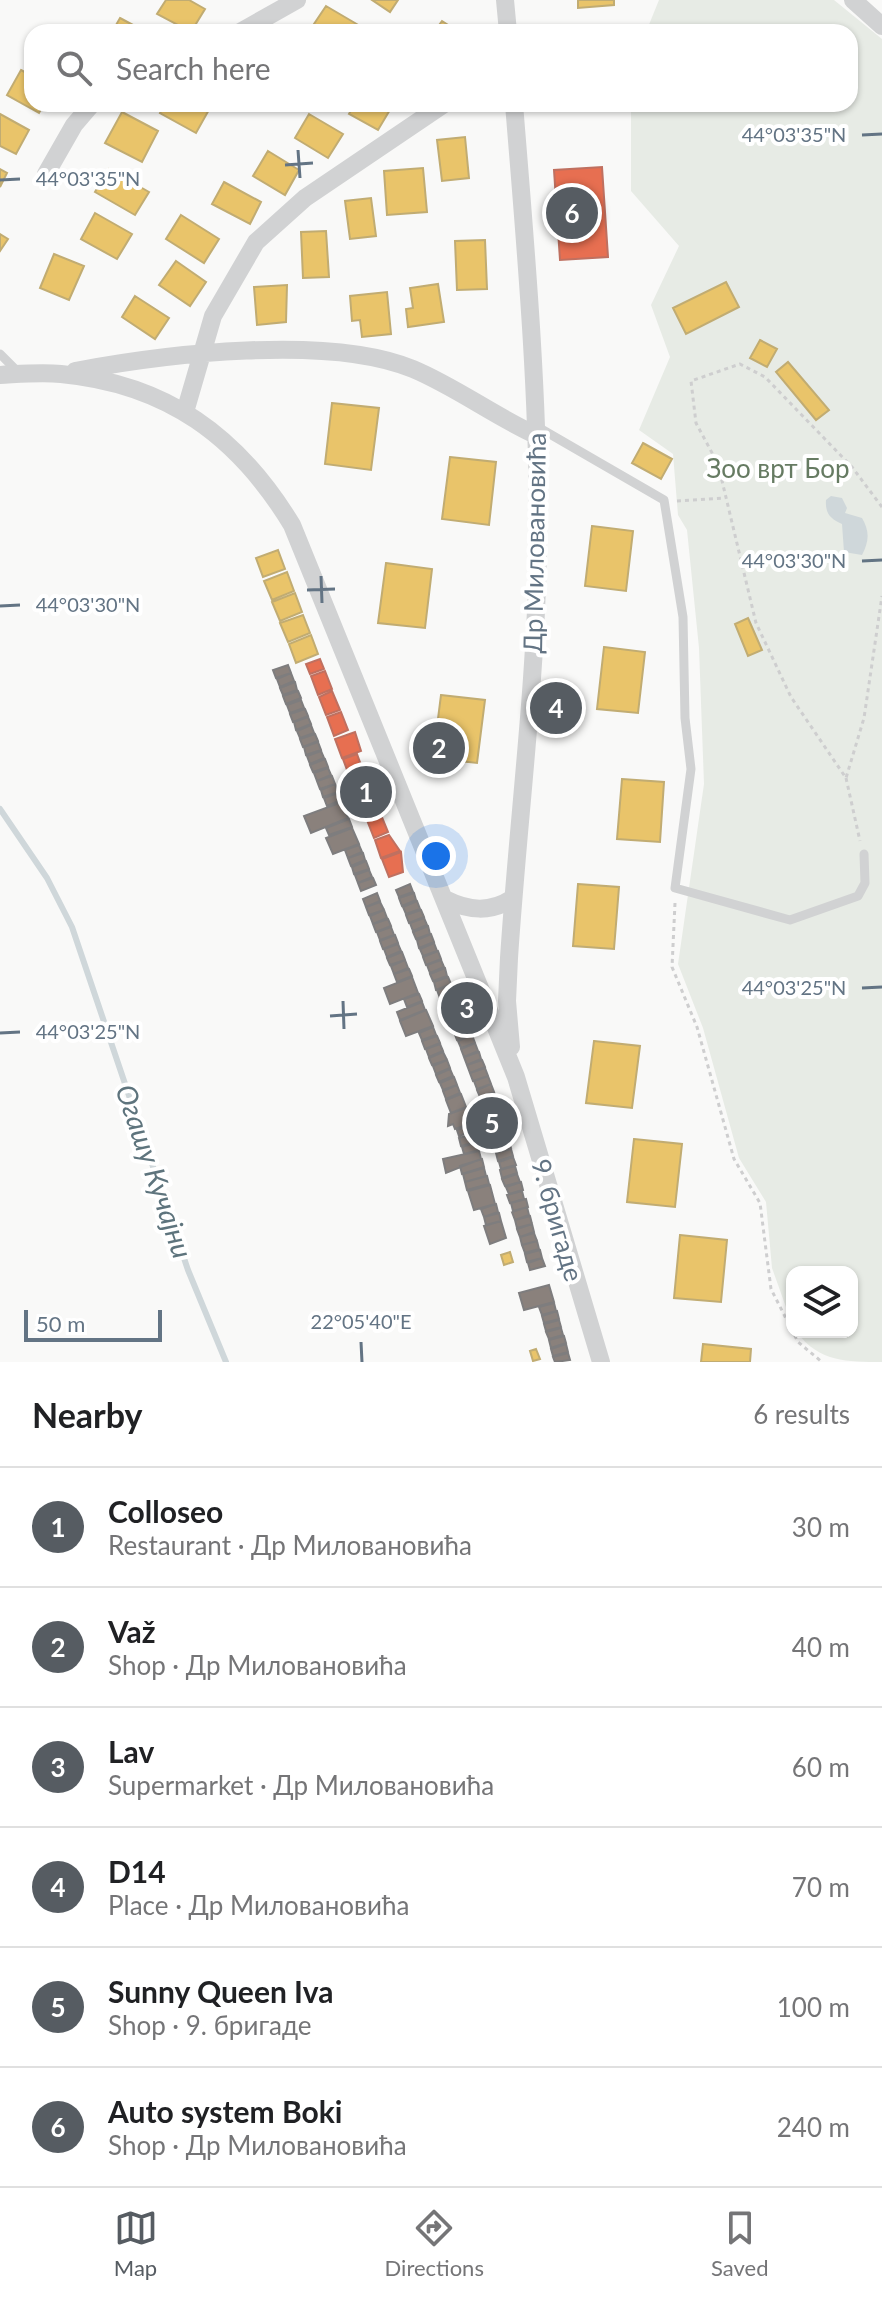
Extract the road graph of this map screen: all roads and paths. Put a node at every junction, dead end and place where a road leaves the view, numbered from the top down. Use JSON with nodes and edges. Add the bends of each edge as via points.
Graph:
{"nodes":[{"id":1,"x":297,"y":0,"type":"edge"},
{"id":2,"x":505,"y":0,"type":"edge"},
{"id":3,"x":853,"y":0,"type":"edge"},
{"id":4,"x":254,"y":24,"type":"edge"},
{"id":5,"x":507,"y":24,"type":"edge"},
{"id":6,"x":882,"y":26,"type":"edge"},
{"id":7,"x":85,"y":112,"type":"edge"},
{"id":8,"x":432,"y":112,"type":"edge"},
{"id":9,"x":515,"y":112,"type":"edge"},
{"id":10,"x":46,"y":174,"type":"dead end"},
{"id":11,"x":0,"y":354,"type":"edge"},
{"id":12,"x":201,"y":355,"type":"junction"},
{"id":13,"x":21,"y":374,"type":"junction"},
{"id":14,"x":61,"y":374,"type":"junction"},
{"id":15,"x":0,"y":375,"type":"edge"},
{"id":16,"x":185,"y":412,"type":"junction"},
{"id":17,"x":536,"y":430,"type":"junction"},
{"id":18,"x":726,"y":498,"type":"junction"},
{"id":19,"x":677,"y":501,"type":"dead end"},
{"id":20,"x":882,"y":507,"type":"edge"},
{"id":21,"x":882,"y":596,"type":"edge"},
{"id":22,"x":846,"y":778,"type":"junction"},
{"id":23,"x":864,"y":854,"type":"joint"},
{"id":24,"x":675,"y":888,"type":"junction"},
{"id":25,"x":513,"y":898,"type":"junction"},
{"id":26,"x":445,"y":899,"type":"junction"},
{"id":27,"x":516,"y":1077,"type":"junction"},
{"id":28,"x":601,"y":1362,"type":"edge"},
{"id":29,"x":822,"y":1362,"type":"edge"}],
"edges":[{"from":1,"to":4,"type":"street"},
{"from":2,"to":5,"type":"street"},
{"from":3,"to":6,"type":"street"},
{"from":7,"to":10,"type":"street"},
{"from":8,"to":12,"type":"street","via":[[305,198],[256,242],[223,294]]},
{"from":9,"to":17,"type":"street","name":"Др Миловановића"},
{"from":11,"to":13,"type":"lane"},
{"from":12,"to":14,"type":"street"},
{"from":12,"to":16,"type":"street"},
{"from":12,"to":17,"type":"street","via":[[310,350],[370,356],[413,370]]},
{"from":13,"to":14,"type":"street"},
{"from":13,"to":15,"type":"street"},
{"from":14,"to":16,"type":"street","via":[[124,384]]},
{"from":16,"to":26,"type":"street","via":[[248,463],[292,525]]},
{"from":17,"to":24,"type":"lane","via":[[664,500],[683,617],[691,769]]},
{"from":17,"to":25,"type":"street","name":"Др Миловановића","via":[[535,624]]},
{"from":18,"to":19,"type":"path"},
{"from":18,"to":20,"type":"path","via":[[718,464],[696,423],[691,381],[740,364],[765,377],[852,467]]},
{"from":18,"to":22,"type":"path","via":[[756,623],[791,697]]},
{"from":21,"to":22,"type":"path","via":[[864,718]]},
{"from":22,"to":23,"type":"path"},
{"from":23,"to":24,"type":"lane","via":[[865,883],[858,896],[790,920]]},
{"from":24,"to":29,"type":"path","via":[[672,967],[697,1027],[734,1159],[760,1203],[771,1289],[798,1342]]},
{"from":25,"to":26,"type":"street","via":[[478,910]]},
{"from":25,"to":27,"type":"street","name":"Др Миловановића","via":[[507,1001]]},
{"from":26,"to":27,"type":"street"},
{"from":27,"to":28,"type":"street","name":"9. бригаде"}]}
